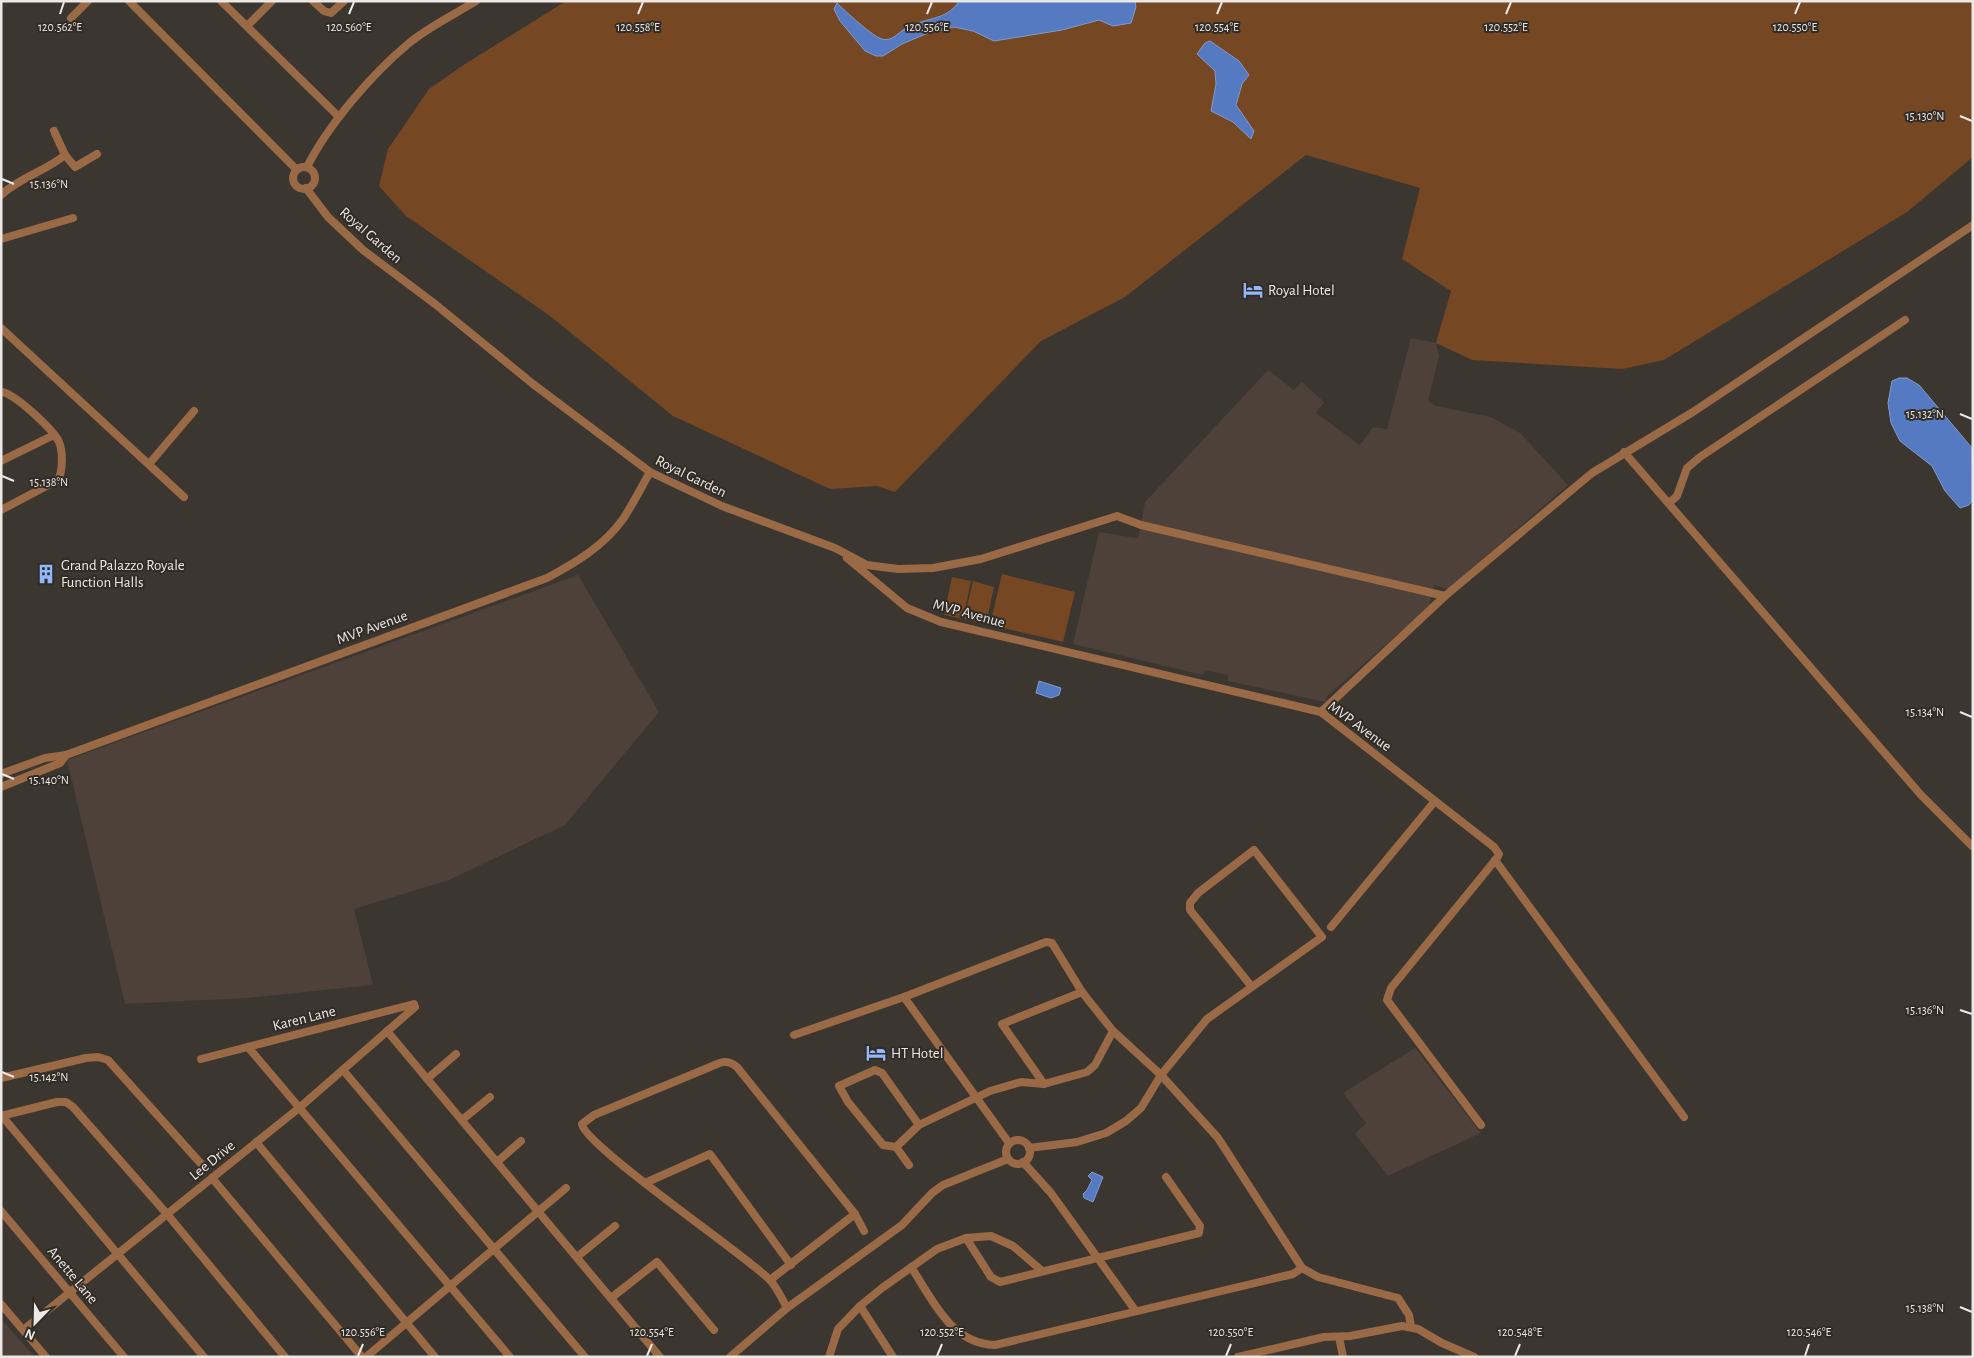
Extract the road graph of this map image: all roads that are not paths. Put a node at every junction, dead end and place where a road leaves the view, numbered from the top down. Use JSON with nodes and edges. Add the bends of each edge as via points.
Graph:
{"nodes":[{"id":1,"x":88,"y":1,"type":"edge"},
{"id":2,"x":129,"y":1,"type":"edge"},
{"id":3,"x":221,"y":1,"type":"edge"},
{"id":4,"x":272,"y":1,"type":"edge"},
{"id":5,"x":313,"y":1,"type":"edge"},
{"id":6,"x":344,"y":1,"type":"edge"},
{"id":7,"x":476,"y":1,"type":"edge"},
{"id":8,"x":71,"y":18,"type":"dead end"},
{"id":9,"x":247,"y":26,"type":"junction"},
{"id":10,"x":339,"y":117,"type":"junction"},
{"id":11,"x":54,"y":131,"type":"dead end"},
{"id":12,"x":97,"y":154,"type":"dead end"},
{"id":13,"x":65,"y":155,"type":"junction"},
{"id":14,"x":307,"y":167,"type":"junction"},
{"id":15,"x":297,"y":170,"type":"junction"},
{"id":16,"x":306,"y":188,"type":"junction"},
{"id":17,"x":1,"y":195,"type":"edge"},
{"id":18,"x":73,"y":218,"type":"dead end"},
{"id":19,"x":1973,"y":225,"type":"edge"},
{"id":20,"x":1,"y":239,"type":"edge"},
{"id":21,"x":1905,"y":320,"type":"dead end"},
{"id":22,"x":1,"y":328,"type":"edge"},
{"id":23,"x":1,"y":392,"type":"edge"},
{"id":24,"x":194,"y":411,"type":"dead end"},
{"id":25,"x":54,"y":435,"type":"junction"},
{"id":26,"x":1624,"y":452,"type":"junction"},
{"id":27,"x":1,"y":461,"type":"edge"},
{"id":28,"x":149,"y":464,"type":"junction"},
{"id":29,"x":650,"y":472,"type":"junction"},
{"id":30,"x":184,"y":497,"type":"dead end"},
{"id":31,"x":1669,"y":503,"type":"junction"},
{"id":32,"x":1,"y":510,"type":"edge"},
{"id":33,"x":836,"y":548,"type":"junction"},
{"id":34,"x":1445,"y":596,"type":"junction"},
{"id":35,"x":1321,"y":712,"type":"junction"},
{"id":36,"x":66,"y":755,"type":"junction"},
{"id":37,"x":1,"y":774,"type":"edge"},
{"id":38,"x":1,"y":787,"type":"edge"},
{"id":39,"x":1435,"y":801,"type":"junction"},
{"id":40,"x":1973,"y":847,"type":"edge"},
{"id":41,"x":1495,"y":860,"type":"junction"},
{"id":42,"x":1331,"y":927,"type":"dead end"},
{"id":43,"x":1252,"y":987,"type":"junction"},
{"id":44,"x":1082,"y":992,"type":"junction"},
{"id":45,"x":904,"y":997,"type":"junction"},
{"id":46,"x":415,"y":1006,"type":"joint"},
{"id":47,"x":387,"y":1031,"type":"junction"},
{"id":48,"x":1113,"y":1031,"type":"junction"},
{"id":49,"x":794,"y":1035,"type":"dead end"},
{"id":50,"x":248,"y":1047,"type":"junction"},
{"id":51,"x":456,"y":1054,"type":"dead end"},
{"id":52,"x":201,"y":1059,"type":"dead end"},
{"id":53,"x":343,"y":1070,"type":"junction"},
{"id":54,"x":1161,"y":1074,"type":"junction"},
{"id":55,"x":1,"y":1078,"type":"edge"},
{"id":56,"x":427,"y":1079,"type":"junction"},
{"id":57,"x":1044,"y":1084,"type":"junction"},
{"id":58,"x":490,"y":1097,"type":"dead end"},
{"id":59,"x":978,"y":1098,"type":"junction"},
{"id":60,"x":299,"y":1108,"type":"junction"},
{"id":61,"x":2,"y":1116,"type":"edge"},
{"id":62,"x":1684,"y":1117,"type":"dead end"},
{"id":63,"x":462,"y":1120,"type":"junction"},
{"id":64,"x":919,"y":1125,"type":"junction"},
{"id":65,"x":1481,"y":1125,"type":"dead end"},
{"id":66,"x":521,"y":1141,"type":"dead end"},
{"id":67,"x":256,"y":1142,"type":"junction"},
{"id":68,"x":1009,"y":1143,"type":"junction"},
{"id":69,"x":896,"y":1147,"type":"junction"},
{"id":70,"x":1029,"y":1148,"type":"junction"},
{"id":71,"x":1008,"y":1159,"type":"junction"},
{"id":72,"x":497,"y":1162,"type":"junction"},
{"id":73,"x":1023,"y":1162,"type":"junction"},
{"id":74,"x":909,"y":1165,"type":"dead end"},
{"id":75,"x":203,"y":1166,"type":"dead end"},
{"id":76,"x":1166,"y":1177,"type":"dead end"},
{"id":77,"x":212,"y":1178,"type":"junction"},
{"id":78,"x":645,"y":1183,"type":"junction"},
{"id":79,"x":566,"y":1188,"type":"dead end"},
{"id":80,"x":1,"y":1211,"type":"edge"},
{"id":81,"x":540,"y":1212,"type":"junction"},
{"id":82,"x":167,"y":1214,"type":"junction"},
{"id":83,"x":855,"y":1214,"type":"junction"},
{"id":84,"x":615,"y":1226,"type":"dead end"},
{"id":85,"x":864,"y":1231,"type":"dead end"},
{"id":86,"x":966,"y":1238,"type":"junction"},
{"id":87,"x":495,"y":1250,"type":"junction"},
{"id":88,"x":117,"y":1254,"type":"junction"},
{"id":89,"x":577,"y":1257,"type":"junction"},
{"id":90,"x":1097,"y":1258,"type":"junction"},
{"id":91,"x":791,"y":1265,"type":"junction"},
{"id":92,"x":911,"y":1267,"type":"junction"},
{"id":93,"x":1302,"y":1268,"type":"junction"},
{"id":94,"x":1041,"y":1270,"type":"junction"},
{"id":95,"x":770,"y":1280,"type":"junction"},
{"id":96,"x":451,"y":1287,"type":"junction"},
{"id":97,"x":70,"y":1292,"type":"junction"},
{"id":98,"x":611,"y":1298,"type":"junction"},
{"id":99,"x":1,"y":1304,"type":"edge"},
{"id":100,"x":860,"y":1306,"type":"junction"},
{"id":101,"x":788,"y":1308,"type":"junction"},
{"id":102,"x":1135,"y":1310,"type":"junction"},
{"id":103,"x":407,"y":1323,"type":"junction"},
{"id":104,"x":1411,"y":1327,"type":"junction"},
{"id":105,"x":23,"y":1330,"type":"junction"},
{"id":106,"x":714,"y":1330,"type":"dead end"},
{"id":107,"x":1339,"y":1337,"type":"junction"},
{"id":108,"x":46,"y":1357,"type":"edge"},
{"id":109,"x":124,"y":1357,"type":"edge"},
{"id":110,"x":204,"y":1357,"type":"edge"},
{"id":111,"x":285,"y":1357,"type":"edge"},
{"id":112,"x":364,"y":1357,"type":"edge"},
{"id":113,"x":435,"y":1357,"type":"edge"},
{"id":114,"x":510,"y":1357,"type":"edge"},
{"id":115,"x":584,"y":1357,"type":"edge"},
{"id":116,"x":660,"y":1357,"type":"edge"},
{"id":117,"x":730,"y":1357,"type":"edge"},
{"id":118,"x":830,"y":1357,"type":"edge"},
{"id":119,"x":893,"y":1357,"type":"edge"},
{"id":120,"x":1238,"y":1357,"type":"edge"},
{"id":121,"x":1343,"y":1357,"type":"edge"},
{"id":122,"x":1474,"y":1357,"type":"edge"}],
"edges":[{"from":1,"to":8,"type":"street"},
{"from":2,"to":15,"type":"street"},
{"from":3,"to":9,"type":"street"},
{"from":4,"to":9,"type":"street"},
{"from":5,"to":6,"type":"street","via":[[331,13]]},
{"from":7,"to":10,"type":"street","via":[[408,43]]},
{"from":9,"to":10,"type":"street"},
{"from":10,"to":14,"type":"street"},
{"from":11,"to":13,"type":"street"},
{"from":12,"to":13,"type":"street","via":[[75,168]]},
{"from":13,"to":17,"type":"street"},
{"from":14,"to":15,"type":"street"},
{"from":14,"to":16,"type":"street","via":[[314,172],[315,180]]},
{"from":15,"to":16,"type":"street","via":[[293,176],[295,184]]},
{"from":16,"to":29,"type":"street","name":"Royal Garden","via":[[328,217],[363,250]]},
{"from":18,"to":20,"type":"street"},
{"from":19,"to":26,"type":"street","via":[[1693,412]]},
{"from":21,"to":31,"type":"street","via":[[1700,457],[1687,468],[1677,496]]},
{"from":22,"to":28,"type":"street"},
{"from":23,"to":25,"type":"street","via":[[12,396]]},
{"from":24,"to":28,"type":"street"},
{"from":25,"to":27,"type":"street"},
{"from":25,"to":32,"type":"street","via":[[61,452],[58,480]]},
{"from":26,"to":31,"type":"street"},
{"from":26,"to":34,"type":"street","via":[[1592,473]]},
{"from":28,"to":30,"type":"street"},
{"from":29,"to":33,"type":"street","name":"Royal Garden","via":[[722,506]]},
{"from":29,"to":36,"type":"street","name":"MVP Avenue","via":[[622,520],[598,545],[578,561],[547,578]]},
{"from":31,"to":40,"type":"street","via":[[1921,795]]},
{"from":33,"to":34,"type":"street","name":"Royal Garden","via":[[867,565],[898,570],[933,568],[981,559],[1117,516],[1141,525]]},
{"from":33,"to":35,"type":"street","name":"MVP Avenue","via":[[907,608],[941,622]]},
{"from":34,"to":35,"type":"street"},
{"from":35,"to":39,"type":"street","name":"MVP Avenue"},
{"from":36,"to":37,"type":"street","name":"MVP Avenue","via":[[45,758]]},
{"from":36,"to":38,"type":"street","name":"MVP Avenue","via":[[60,763]]},
{"from":39,"to":41,"type":"street","name":"MVP Avenue","via":[[1498,850]]},
{"from":39,"to":42,"type":"street"},
{"from":41,"to":62,"type":"street"},
{"from":41,"to":65,"type":"street","via":[[1391,988],[1388,1000]]},
{"from":43,"to":43,"type":"street","via":[[1190,910],[1190,903],[1198,893],[1254,850],[1322,937]]},
{"from":43,"to":54,"type":"street","via":[[1207,1019]]},
{"from":44,"to":45,"type":"street","via":[[1057,948],[1046,942]]},
{"from":44,"to":48,"type":"street"},
{"from":44,"to":57,"type":"street","via":[[1002,1024]]},
{"from":45,"to":49,"type":"street"},
{"from":45,"to":59,"type":"street"},
{"from":46,"to":47,"type":"street","name":"Lee Drive"},
{"from":46,"to":50,"type":"street","name":"Karen Lane"},
{"from":47,"to":53,"type":"street","name":"Lee Drive"},
{"from":47,"to":56,"type":"street"},
{"from":48,"to":54,"type":"street"},
{"from":48,"to":57,"type":"street","via":[[1092,1069]]},
{"from":50,"to":52,"type":"street","name":"Karen Lane"},
{"from":50,"to":60,"type":"street"},
{"from":51,"to":56,"type":"street"},
{"from":53,"to":60,"type":"street","name":"Lee Drive"},
{"from":53,"to":87,"type":"street"},
{"from":54,"to":70,"type":"street","via":[[1141,1108],[1106,1133],[1077,1142]]},
{"from":54,"to":93,"type":"street","via":[[1218,1138]]},
{"from":55,"to":75,"type":"street","via":[[86,1058],[108,1060]]},
{"from":56,"to":63,"type":"street"},
{"from":57,"to":59,"type":"street","via":[[1021,1082]]},
{"from":58,"to":63,"type":"street"},
{"from":59,"to":64,"type":"street"},
{"from":59,"to":68,"type":"street"},
{"from":60,"to":67,"type":"street","name":"Lee Drive"},
{"from":60,"to":96,"type":"street"},
{"from":61,"to":82,"type":"street","via":[[66,1102]]},
{"from":61,"to":88,"type":"street"},
{"from":63,"to":72,"type":"street"},
{"from":64,"to":69,"type":"street"},
{"from":64,"to":69,"type":"street","via":[[882,1073],[875,1070],[837,1087],[883,1145]]},
{"from":66,"to":72,"type":"street"},
{"from":67,"to":77,"type":"street","name":"Lee Drive"},
{"from":67,"to":103,"type":"street"},
{"from":68,"to":70,"type":"street","via":[[1020,1140]]},
{"from":68,"to":71,"type":"street","via":[[1006,1149]]},
{"from":69,"to":74,"type":"street"},
{"from":70,"to":73,"type":"street","via":[[1028,1158]]},
{"from":71,"to":73,"type":"street","via":[[1013,1163]]},
{"from":71,"to":101,"type":"street","via":[[932,1192],[902,1225]]},
{"from":72,"to":81,"type":"street"},
{"from":73,"to":90,"type":"street","via":[[1051,1193]]},
{"from":76,"to":90,"type":"street","via":[[1200,1226],[1200,1233]]},
{"from":77,"to":82,"type":"street","name":"Lee Drive"},
{"from":77,"to":112,"type":"street"},
{"from":78,"to":83,"type":"street","via":[[582,1124],[594,1115],[727,1061],[737,1067]]},
{"from":78,"to":91,"type":"street","via":[[710,1154]]},
{"from":78,"to":95,"type":"street"},
{"from":79,"to":81,"type":"street"},
{"from":80,"to":97,"type":"street","name":"Anette Lane"},
{"from":81,"to":87,"type":"street"},
{"from":81,"to":89,"type":"street"},
{"from":82,"to":88,"type":"street","name":"Lee Drive"},
{"from":82,"to":111,"type":"street"},
{"from":83,"to":85,"type":"street"},
{"from":83,"to":91,"type":"street"},
{"from":84,"to":89,"type":"street"},
{"from":86,"to":92,"type":"street","via":[[937,1249]]},
{"from":86,"to":94,"type":"street","via":[[998,1238]]},
{"from":86,"to":94,"type":"street","via":[[995,1281],[1007,1281]]},
{"from":87,"to":96,"type":"street"},
{"from":87,"to":115,"type":"street"},
{"from":88,"to":97,"type":"street","name":"Lee Drive"},
{"from":88,"to":110,"type":"street"},
{"from":89,"to":98,"type":"street"},
{"from":90,"to":94,"type":"street"},
{"from":90,"to":102,"type":"street"},
{"from":91,"to":95,"type":"street"},
{"from":92,"to":100,"type":"street"},
{"from":92,"to":102,"type":"street","via":[[950,1326],[978,1343],[995,1345]]},
{"from":93,"to":102,"type":"street","via":[[1292,1274]]},
{"from":93,"to":104,"type":"street","via":[[1318,1277],[1398,1298],[1409,1315]]},
{"from":95,"to":101,"type":"street"},
{"from":96,"to":103,"type":"street"},
{"from":96,"to":114,"type":"street"},
{"from":97,"to":105,"type":"street","name":"Lee Drive"},
{"from":97,"to":109,"type":"street","name":"Anette Lane"},
{"from":98,"to":106,"type":"street","via":[[657,1262]]},
{"from":98,"to":116,"type":"street"},
{"from":99,"to":105,"type":"street"},
{"from":100,"to":118,"type":"street","via":[[838,1329]]},
{"from":100,"to":119,"type":"street"},
{"from":101,"to":117,"type":"street"},
{"from":103,"to":112,"type":"street"},
{"from":103,"to":113,"type":"street"},
{"from":104,"to":107,"type":"street"},
{"from":104,"to":122,"type":"street"},
{"from":105,"to":108,"type":"street"},
{"from":107,"to":120,"type":"street","via":[[1324,1337]]},
{"from":107,"to":121,"type":"street"}]}
